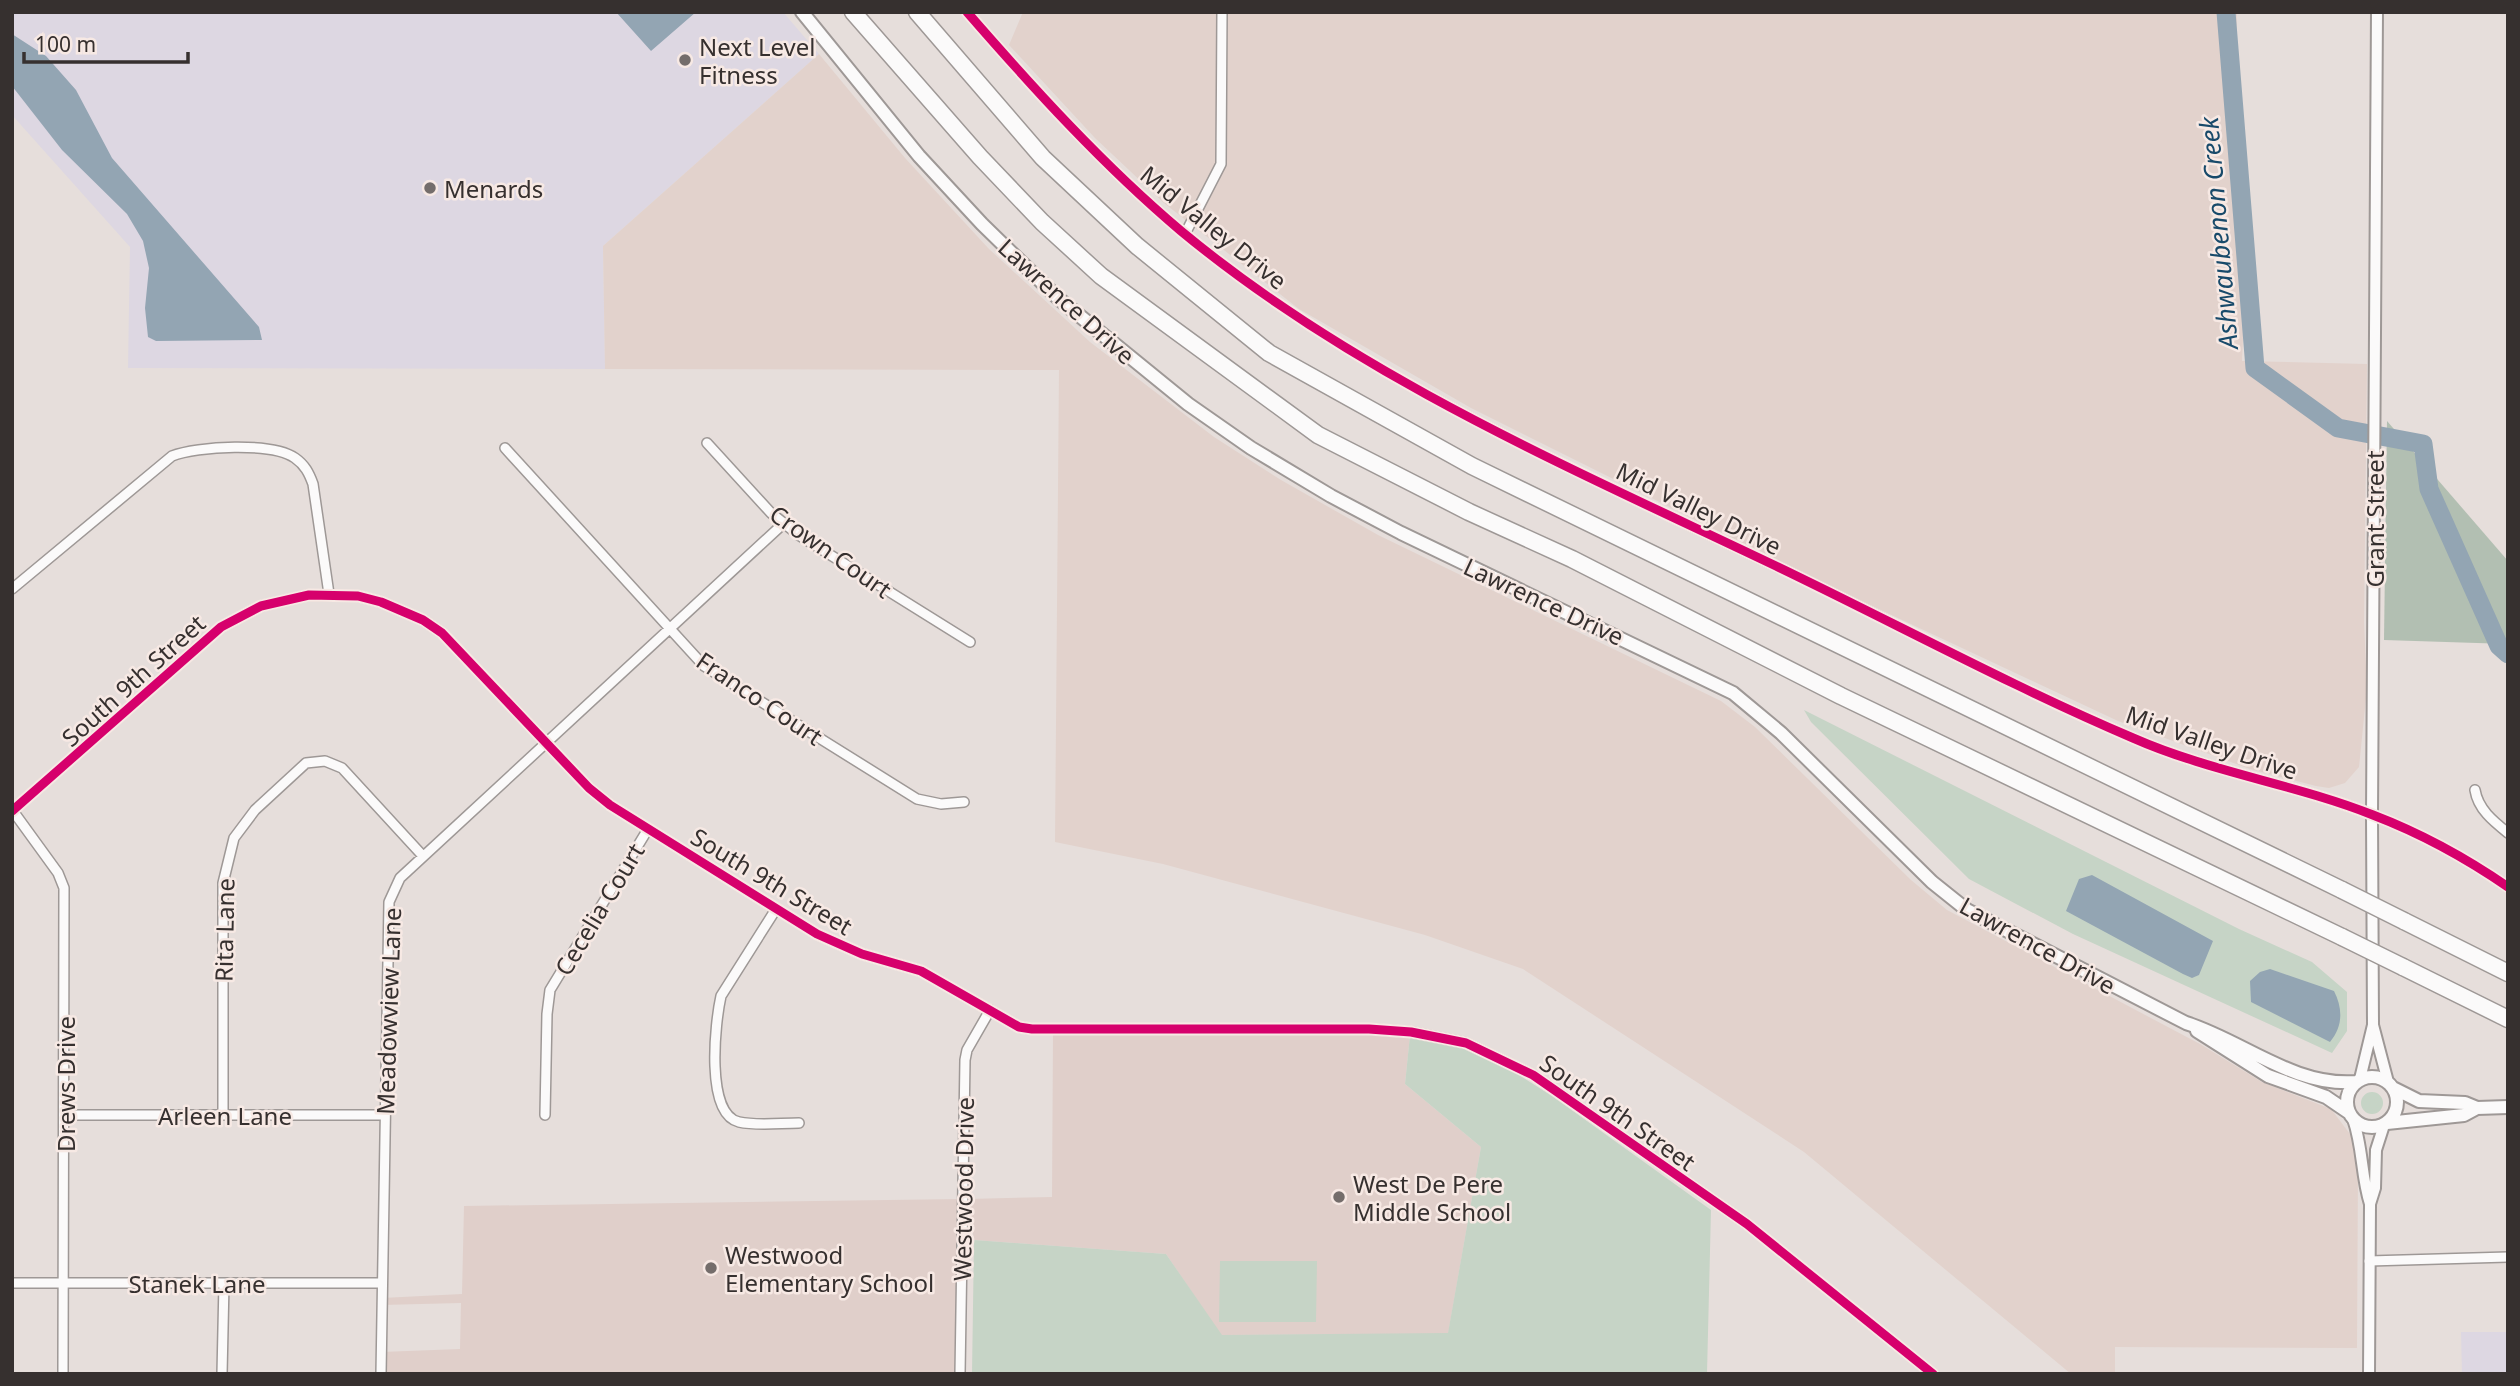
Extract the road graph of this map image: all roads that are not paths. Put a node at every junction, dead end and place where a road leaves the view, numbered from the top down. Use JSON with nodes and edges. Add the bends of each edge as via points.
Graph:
{"nodes":[{"id":1,"x":802,"y":12,"type":"edge"},
{"id":2,"x":853,"y":12,"type":"edge"},
{"id":3,"x":917,"y":12,"type":"edge"},
{"id":4,"x":967,"y":12,"type":"edge"},
{"id":5,"x":1222,"y":12,"type":"edge"},
{"id":6,"x":2378,"y":12,"type":"edge"},
{"id":7,"x":1185,"y":234,"type":"junction"},
{"id":8,"x":707,"y":443,"type":"dead end"},
{"id":9,"x":505,"y":448,"type":"dead end"},
{"id":10,"x":784,"y":523,"type":"junction"},
{"id":11,"x":12,"y":589,"type":"edge"},
{"id":12,"x":329,"y":594,"type":"junction"},
{"id":13,"x":669,"y":628,"type":"junction"},
{"id":14,"x":970,"y":642,"type":"dead end"},
{"id":15,"x":545,"y":742,"type":"junction"},
{"id":16,"x":2474,"y":790,"type":"dead end"},
{"id":17,"x":964,"y":802,"type":"dead end"},
{"id":18,"x":12,"y":811,"type":"edge"},
{"id":19,"x":2372,"y":814,"type":"junction"},
{"id":20,"x":648,"y":829,"type":"junction"},
{"id":21,"x":2508,"y":833,"type":"edge"},
{"id":22,"x":422,"y":855,"type":"junction"},
{"id":23,"x":2508,"y":887,"type":"edge"},
{"id":24,"x":776,"y":909,"type":"junction"},
{"id":25,"x":2508,"y":973,"type":"edge"},
{"id":26,"x":990,"y":1010,"type":"junction"},
{"id":27,"x":2508,"y":1019,"type":"edge"},
{"id":28,"x":2186,"y":1023,"type":"junction"},
{"id":29,"x":2373,"y":1025,"type":"junction"},
{"id":30,"x":2358,"y":1081,"type":"junction"},
{"id":31,"x":2390,"y":1085,"type":"junction"},
{"id":32,"x":2508,"y":1107,"type":"edge"},
{"id":33,"x":2477,"y":1108,"type":"junction"},
{"id":34,"x":66,"y":1115,"type":"junction"},
{"id":35,"x":223,"y":1115,"type":"junction"},
{"id":36,"x":384,"y":1115,"type":"junction"},
{"id":37,"x":545,"y":1115,"type":"dead end"},
{"id":38,"x":2350,"y":1116,"type":"junction"},
{"id":39,"x":799,"y":1123,"type":"dead end"},
{"id":40,"x":2385,"y":1124,"type":"junction"},
{"id":41,"x":2370,"y":1204,"type":"junction"},
{"id":42,"x":2508,"y":1257,"type":"edge"},
{"id":43,"x":2369,"y":1261,"type":"junction"},
{"id":44,"x":12,"y":1283,"type":"edge"},
{"id":45,"x":64,"y":1283,"type":"junction"},
{"id":46,"x":224,"y":1283,"type":"junction"},
{"id":47,"x":382,"y":1283,"type":"junction"},
{"id":48,"x":63,"y":1374,"type":"edge"},
{"id":49,"x":222,"y":1374,"type":"edge"},
{"id":50,"x":381,"y":1374,"type":"edge"},
{"id":51,"x":960,"y":1374,"type":"edge"},
{"id":52,"x":1933,"y":1374,"type":"edge"},
{"id":53,"x":2369,"y":1374,"type":"edge"}],
"edges":[{"from":1,"to":28,"type":"main road","name":"Lawrence Drive","via":[[919,156],[982,224],[1059,299],[1188,404],[1340,501],[1733,693],[1782,733],[1932,882],[1967,910]]},
{"from":2,"to":27,"type":"highway","bridge":true,"via":[[980,157],[1101,276],[1318,435],[1841,696]]},
{"from":3,"to":25,"type":"highway","bridge":true,"via":[[1043,158],[1138,246],[1269,352],[1472,466]]},
{"from":4,"to":7,"type":"street","name":"Mid Valley Drive","via":[[1043,99]]},
{"from":5,"to":7,"type":"street","via":[[1221,164]]},
{"from":6,"to":19,"type":"street","name":"Grant Street"},
{"from":7,"to":19,"type":"street","name":"Mid Valley Drive","via":[[1355,355],[1507,435],[2045,699],[2139,741]]},
{"from":8,"to":10,"type":"street","name":"Crown Court"},
{"from":9,"to":13,"type":"street","name":"Franco Court"},
{"from":10,"to":13,"type":"street","name":"Meadowview Lane"},
{"from":10,"to":14,"type":"street","name":"Crown Court"},
{"from":11,"to":12,"type":"street","via":[[172,456],[189,449],[276,449],[306,468],[313,484]]},
{"from":12,"to":15,"type":"street","name":"South 9th Street","via":[[381,602],[432,626],[459,648]]},
{"from":12,"to":18,"type":"street","name":"South 9th Street","via":[[287,598],[221,627]]},
{"from":13,"to":15,"type":"street","name":"Meadowview Lane"},
{"from":13,"to":17,"type":"street","name":"Franco Court","via":[[704,666],[917,799]]},
{"from":15,"to":20,"type":"street","name":"South 9th Street","via":[[589,788]]},
{"from":15,"to":22,"type":"street","name":"Meadowview Lane"},
{"from":16,"to":21,"type":"street","via":[[2490,819]]},
{"from":18,"to":34,"type":"street","name":"Drews Drive","via":[[64,888]]},
{"from":19,"to":23,"type":"street","name":"Mid Valley Drive","via":[[2459,856]]},
{"from":19,"to":29,"type":"street","name":"Grant Street"},
{"from":20,"to":24,"type":"street","name":"South 9th Street"},
{"from":20,"to":37,"type":"street","name":"Cecelia Court","via":[[550,990]]},
{"from":22,"to":35,"type":"street","name":"Rita Lane","via":[[341,768],[325,761],[306,763],[244,823],[227,858],[223,883]]},
{"from":22,"to":36,"type":"street","name":"Meadowview Lane","via":[[400,878],[389,902]]},
{"from":24,"to":26,"type":"street","name":"South 9th Street","via":[[840,946],[921,971]]},
{"from":24,"to":39,"type":"street","via":[[721,996],[716,1096],[722,1111],[737,1122]]},
{"from":26,"to":51,"type":"street","name":"Westwood Drive","via":[[965,1060]]},
{"from":26,"to":52,"type":"street","name":"South 9th Street","via":[[1019,1027],[1032,1029],[1369,1029],[1473,1045],[1533,1075],[1747,1224]]},
{"from":28,"to":30,"type":"main road","name":"Lawrence Drive","via":[[2219,1034],[2312,1080]]},
{"from":28,"to":38,"type":"main road","via":[[2268,1076],[2326,1097]]},
{"from":29,"to":30,"type":"street","name":"Grant Street"},
{"from":29,"to":31,"type":"street","name":"Grant Street"},
{"from":30,"to":31,"type":"main road","via":[[2374,1076]]},
{"from":30,"to":38,"type":"main road","via":[[2347,1096]]},
{"from":31,"to":33,"type":"main road","via":[[2419,1101],[2465,1103]]},
{"from":31,"to":40,"type":"main road","via":[[2396,1111]]},
{"from":32,"to":33,"type":"main road"},
{"from":33,"to":40,"type":"main road","via":[[2464,1115]]},
{"from":34,"to":35,"type":"street","name":"Arleen Lane"},
{"from":34,"to":45,"type":"street","name":"Drews Drive"},
{"from":35,"to":36,"type":"street","name":"Arleen Lane"},
{"from":36,"to":47,"type":"street","name":"Meadowview Lane"},
{"from":38,"to":40,"type":"main road","via":[[2368,1127]]},
{"from":38,"to":41,"type":"street","via":[[2363,1151]]},
{"from":40,"to":41,"type":"street","via":[[2376,1150]]},
{"from":41,"to":43,"type":"street"},
{"from":42,"to":43,"type":"street"},
{"from":43,"to":53,"type":"street"},
{"from":44,"to":45,"type":"street","name":"Stanek Lane"},
{"from":45,"to":46,"type":"street","name":"Stanek Lane"},
{"from":45,"to":48,"type":"street","name":"Drews Drive"},
{"from":46,"to":47,"type":"street","name":"Stanek Lane"},
{"from":46,"to":49,"type":"street"},
{"from":47,"to":50,"type":"street","name":"Meadowview Lane"}]}
